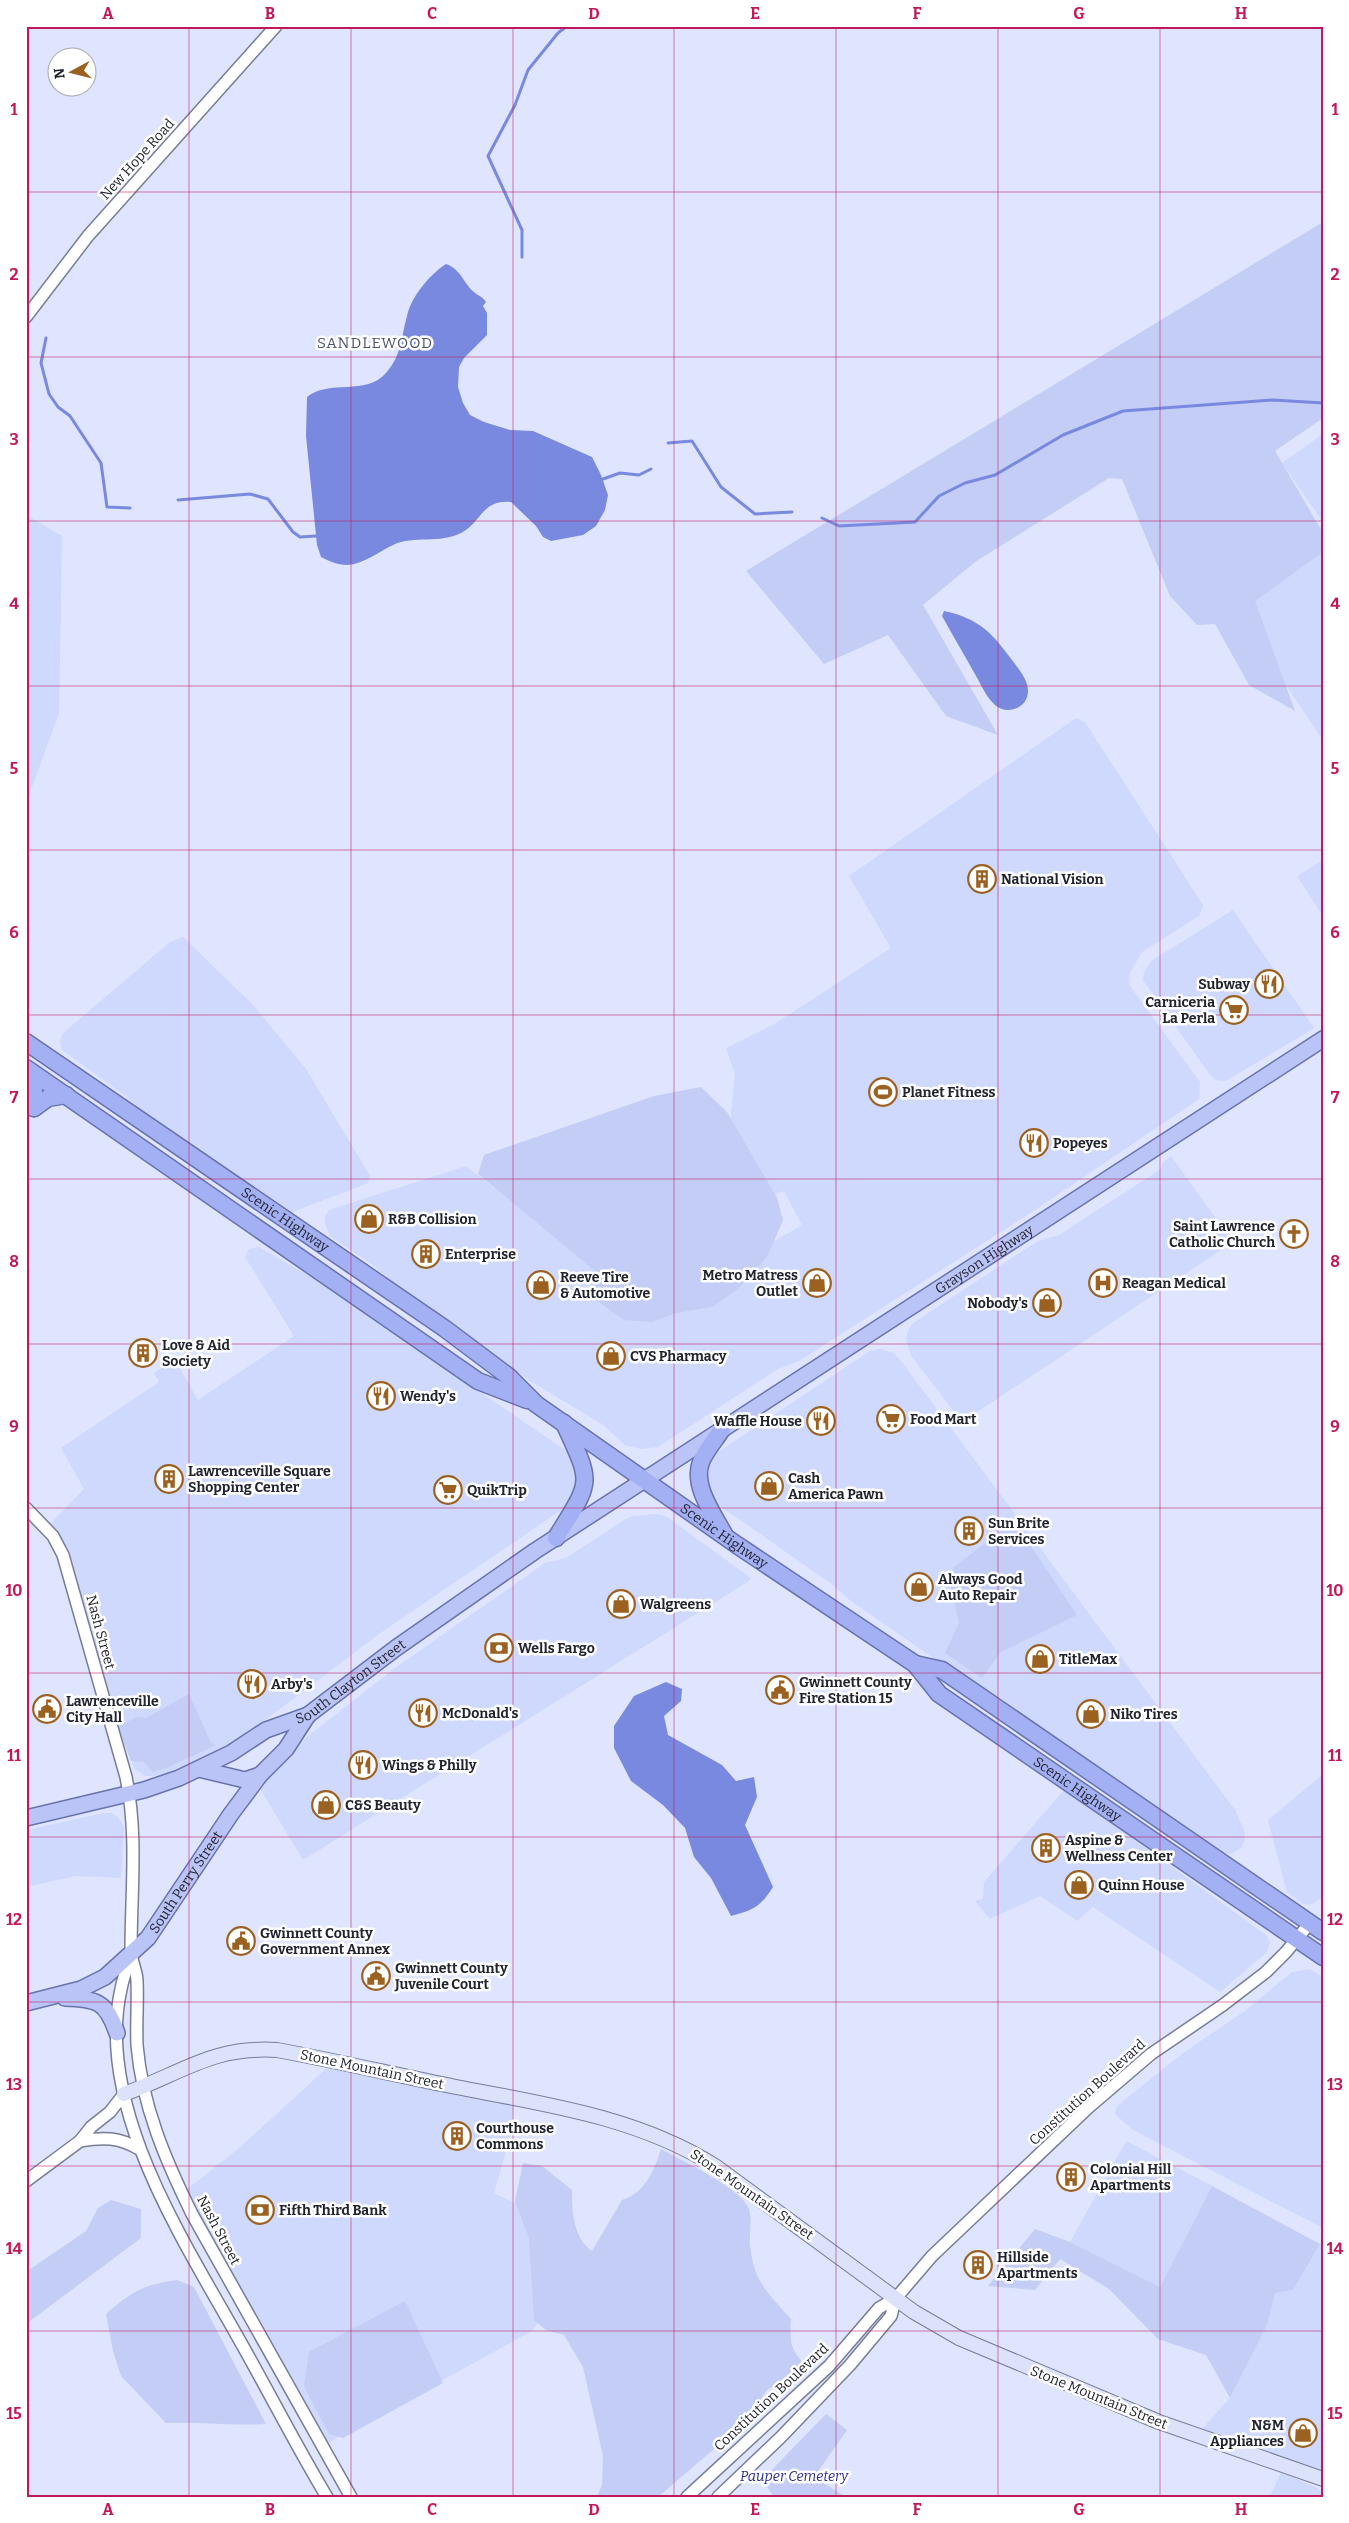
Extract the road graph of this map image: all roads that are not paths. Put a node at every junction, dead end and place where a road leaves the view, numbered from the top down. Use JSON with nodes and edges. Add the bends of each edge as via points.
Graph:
{"nodes":[{"id":1,"x":276,"y":26,"type":"edge"},
{"id":2,"x":26,"y":317,"type":"edge"},
{"id":3,"x":1323,"y":1039,"type":"edge"},
{"id":4,"x":26,"y":1042,"type":"edge"},
{"id":5,"x":26,"y":1068,"type":"edge"},
{"id":6,"x":26,"y":1075,"type":"edge"},
{"id":7,"x":66,"y":1095,"type":"junction"},
{"id":8,"x":536,"y":1404,"type":"junction"},
{"id":9,"x":564,"y":1423,"type":"junction"},
{"id":10,"x":722,"y":1429,"type":"junction"},
{"id":11,"x":645,"y":1480,"type":"junction"},
{"id":12,"x":26,"y":1508,"type":"edge"},
{"id":13,"x":725,"y":1536,"type":"junction"},
{"id":14,"x":556,"y":1538,"type":"junction"},
{"id":15,"x":915,"y":1664,"type":"junction"},
{"id":16,"x":308,"y":1715,"type":"junction"},
{"id":17,"x":1037,"y":1736,"type":"junction"},
{"id":18,"x":1025,"y":1753,"type":"junction"},
{"id":19,"x":199,"y":1770,"type":"junction"},
{"id":20,"x":260,"y":1775,"type":"junction"},
{"id":21,"x":130,"y":1793,"type":"junction"},
{"id":22,"x":26,"y":1818,"type":"edge"},
{"id":23,"x":1316,"y":1928,"type":"edge"},
{"id":24,"x":1298,"y":1939,"type":"junction"},
{"id":25,"x":131,"y":1955,"type":"junction"},
{"id":26,"x":1323,"y":1957,"type":"edge"},
{"id":27,"x":54,"y":1997,"type":"junction"},
{"id":28,"x":26,"y":2002,"type":"edge"},
{"id":29,"x":117,"y":2033,"type":"junction"},
{"id":30,"x":144,"y":2087,"type":"junction"},
{"id":31,"x":124,"y":2094,"type":"junction"},
{"id":32,"x":80,"y":2141,"type":"junction"},
{"id":33,"x":139,"y":2149,"type":"junction"},
{"id":34,"x":26,"y":2181,"type":"edge"},
{"id":35,"x":896,"y":2298,"type":"junction"},
{"id":36,"x":1323,"y":2479,"type":"edge"},
{"id":37,"x":327,"y":2497,"type":"edge"},
{"id":38,"x":351,"y":2497,"type":"edge"},
{"id":39,"x":687,"y":2497,"type":"edge"},
{"id":40,"x":718,"y":2497,"type":"edge"}],
"edges":[{"from":1,"to":2,"type":"street","name":"New Hope Road","via":[[88,236]]},
{"from":3,"to":10,"type":"main road","name":"Grayson Highway"},
{"from":4,"to":8,"type":"highway","name":"Scenic Highway","via":[[444,1328],[508,1376]]},
{"from":5,"to":7,"type":"highway","name":"Scenic Highway"},
{"from":6,"to":7,"type":"highway","via":[[34,1089],[34,1108],[48,1098]]},
{"from":7,"to":8,"type":"highway","name":"Scenic Highway","via":[[478,1381]]},
{"from":8,"to":9,"type":"highway","name":"Scenic Highway"},
{"from":9,"to":11,"type":"highway","name":"Scenic Highway"},
{"from":9,"to":14,"type":"highway","via":[[583,1465],[586,1482],[583,1495]]},
{"from":10,"to":11,"type":"main road","name":"Grayson Highway"},
{"from":10,"to":13,"type":"highway","via":[[701,1462],[699,1478]]},
{"from":11,"to":13,"type":"highway","name":"Scenic Highway"},
{"from":11,"to":14,"type":"main road","name":"South Clayton Street"},
{"from":12,"to":21,"type":"street","name":"Nash Street","via":[[53,1536],[63,1555]]},
{"from":13,"to":15,"type":"highway","name":"Scenic Highway"},
{"from":14,"to":16,"type":"main road","name":"South Clayton Street","via":[[443,1614]]},
{"from":15,"to":17,"type":"highway","name":"Scenic Highway","via":[[942,1670]]},
{"from":15,"to":18,"type":"highway","name":"Scenic Highway","via":[[939,1694]]},
{"from":16,"to":19,"type":"main road","name":"South Clayton Street","via":[[266,1730]]},
{"from":16,"to":20,"type":"main road","name":"South Perry Street","via":[[286,1749]]},
{"from":17,"to":18,"type":"highway"},
{"from":17,"to":23,"type":"highway","name":"Scenic Highway"},
{"from":18,"to":24,"type":"highway","name":"Scenic Highway"},
{"from":19,"to":20,"type":"main road","via":[[245,1780]]},
{"from":19,"to":21,"type":"main road","name":"South Clayton Street","via":[[162,1785]]},
{"from":20,"to":25,"type":"main road","name":"South Perry Street","via":[[148,1938]]},
{"from":21,"to":22,"type":"main road","name":"South Clayton Street"},
{"from":21,"to":25,"type":"street","name":"Nash Street","via":[[134,1847]]},
{"from":23,"to":24,"type":"street","name":"Constitution Boulevard"},
{"from":24,"to":26,"type":"highway","name":"Scenic Highway"},
{"from":24,"to":35,"type":"street","name":"Constitution Boulevard","via":[[1245,1989],[1151,2054],[1089,2107],[939,2249]]},
{"from":25,"to":27,"type":"main road","name":"South Perry Street","via":[[105,1977]]},
{"from":25,"to":29,"type":"street","name":"Nash Street","via":[[120,1990]]},
{"from":25,"to":30,"type":"street","name":"Nash Street","via":[[137,1979],[138,2046]]},
{"from":27,"to":28,"type":"main road","name":"South Perry Street"},
{"from":27,"to":29,"type":"main road","via":[[83,1998],[102,2004]]},
{"from":29,"to":31,"type":"street","name":"Nash Street"},
{"from":30,"to":31,"type":"main road","name":"Stone Mountain Street"},
{"from":30,"to":35,"type":"main road","name":"Stone Mountain Street","via":[[219,2054],[277,2050],[558,2107],[635,2128],[690,2150],[715,2166]]},
{"from":30,"to":38,"type":"street","name":"Nash Street","via":[[162,2147],[189,2207]]},
{"from":31,"to":32,"type":"street"},
{"from":31,"to":33,"type":"street","name":"Nash Street"},
{"from":32,"to":33,"type":"street","via":[[107,2137],[125,2141]]},
{"from":32,"to":34,"type":"street"},
{"from":33,"to":37,"type":"street","name":"Nash Street","via":[[175,2226]]},
{"from":35,"to":36,"type":"main road","name":"Stone Mountain Street","via":[[940,2328],[1007,2360],[1159,2422]]},
{"from":35,"to":39,"type":"street","name":"Constitution Boulevard","via":[[879,2308],[829,2366]]},
{"from":35,"to":40,"type":"street","name":"Constitution Boulevard","via":[[891,2316],[850,2365]]}]}
